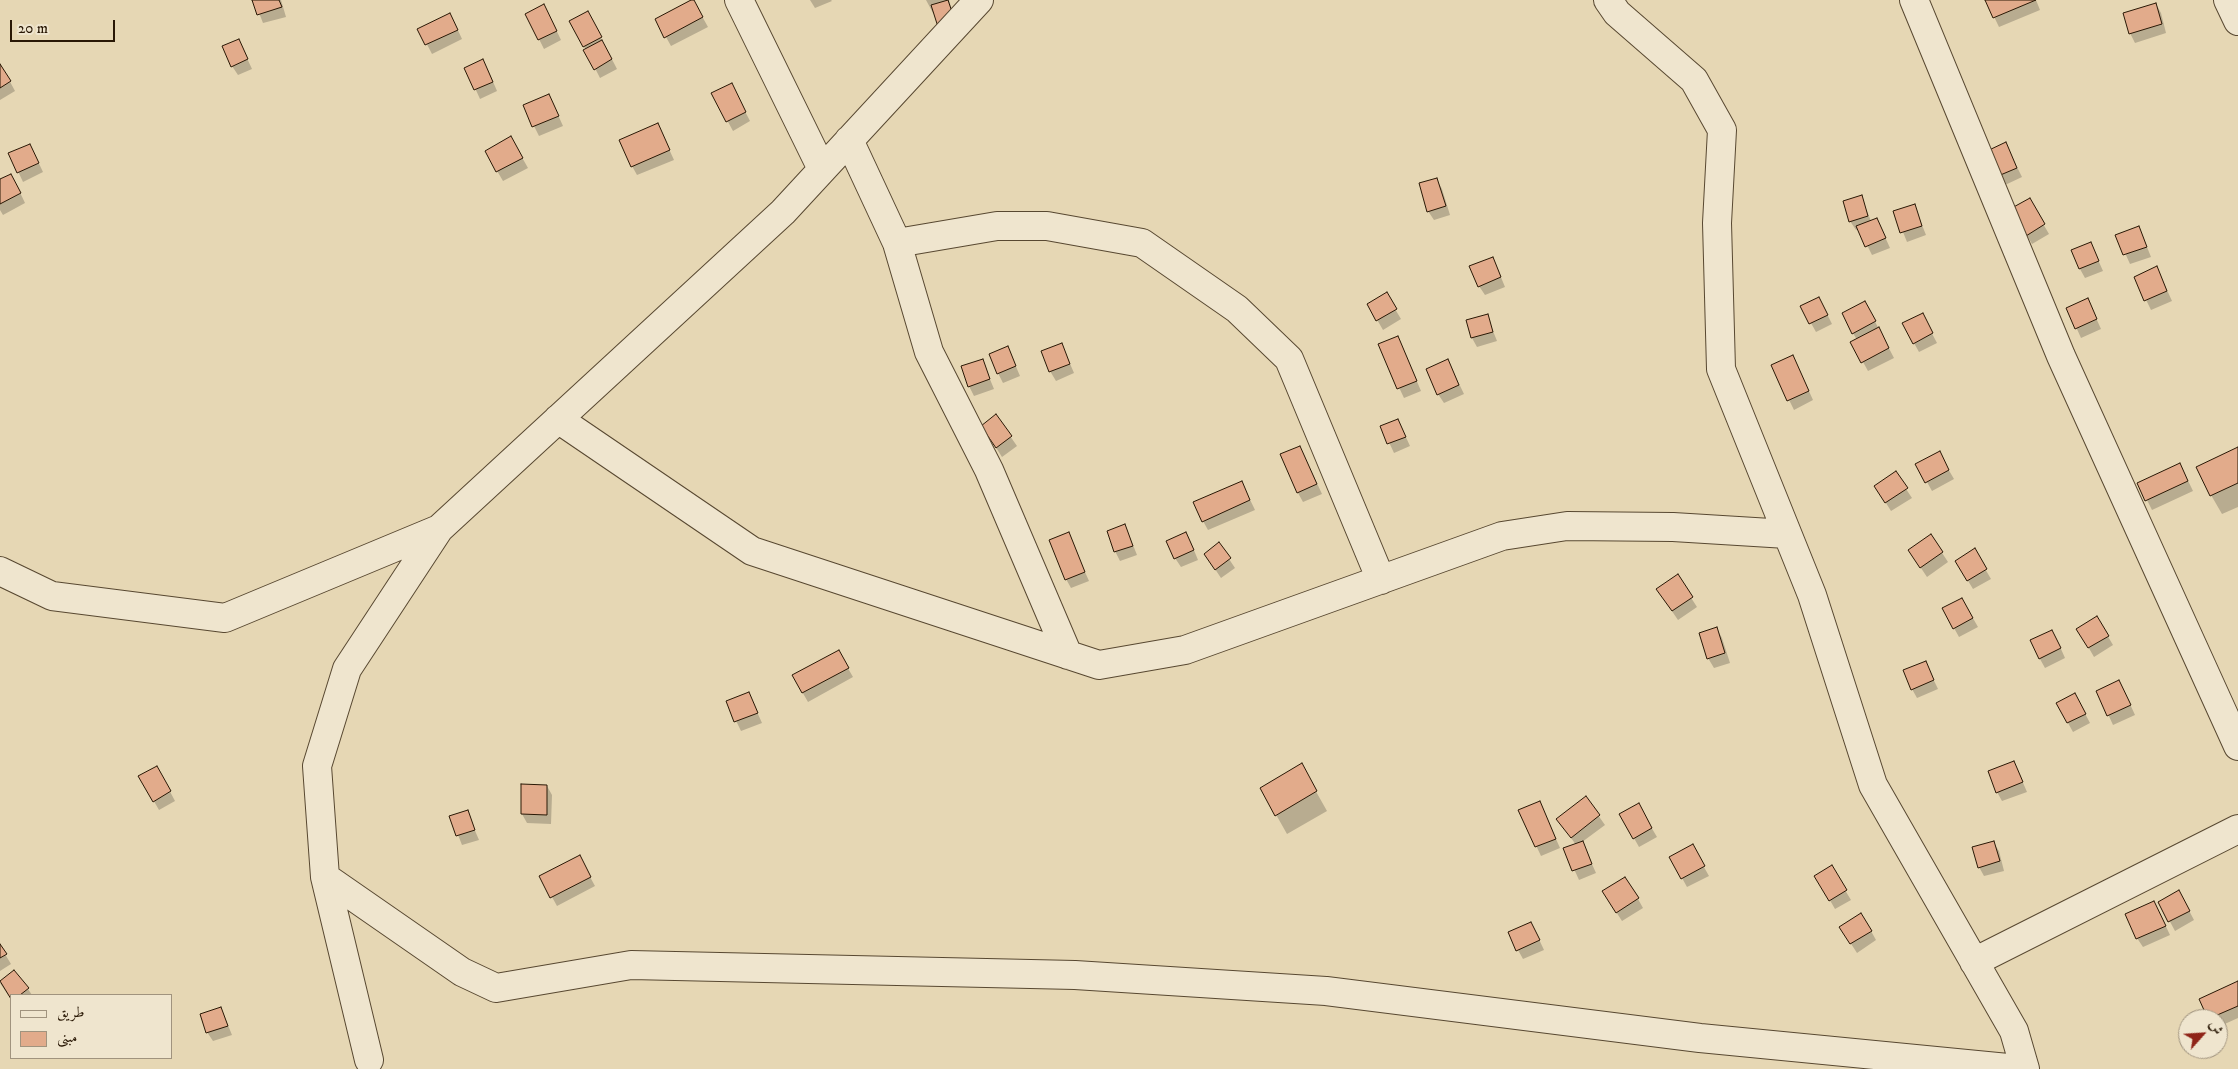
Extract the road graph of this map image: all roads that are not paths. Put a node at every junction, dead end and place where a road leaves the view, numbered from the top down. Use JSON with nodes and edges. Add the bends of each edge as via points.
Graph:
{"nodes":[{"id":1,"x":739,"y":0,"type":"edge"},
{"id":2,"x":979,"y":0,"type":"edge"},
{"id":3,"x":1608,"y":0,"type":"edge"},
{"id":4,"x":1914,"y":0,"type":"edge"},
{"id":5,"x":2228,"y":0,"type":"edge"},
{"id":6,"x":2238,"y":21,"type":"edge"},
{"id":7,"x":849,"y":140,"type":"junction"},
{"id":8,"x":822,"y":169,"type":"junction"},
{"id":9,"x":897,"y":243,"type":"junction"},
{"id":10,"x":558,"y":419,"type":"junction"},
{"id":11,"x":439,"y":529,"type":"junction"},
{"id":12,"x":1787,"y":534,"type":"junction"},
{"id":13,"x":0,"y":571,"type":"edge"},
{"id":14,"x":1381,"y":580,"type":"junction"},
{"id":15,"x":1068,"y":654,"type":"junction"},
{"id":16,"x":2238,"y":746,"type":"edge"},
{"id":17,"x":2238,"y":828,"type":"edge"},
{"id":18,"x":325,"y":877,"type":"junction"},
{"id":19,"x":1974,"y":962,"type":"junction"},
{"id":20,"x":369,"y":1060,"type":"dead end"},
{"id":21,"x":2018,"y":1069,"type":"edge"},
{"id":22,"x":2025,"y":1069,"type":"edge"}],
"edges":[{"from":1,"to":8,"type":"street"},
{"from":2,"to":7,"type":"street"},
{"from":3,"to":12,"type":"street","via":[[1617,13],[1694,80],[1722,130],[1717,224],[1721,369]]},
{"from":4,"to":16,"type":"street","via":[[2061,356]]},
{"from":5,"to":6,"type":"street"},
{"from":7,"to":8,"type":"street"},
{"from":7,"to":9,"type":"street"},
{"from":8,"to":10,"type":"street","via":[[783,212]]},
{"from":9,"to":14,"type":"street","via":[[997,226],[1039,226],[1142,243],[1238,309],[1289,359]]},
{"from":9,"to":15,"type":"street","via":[[929,352],[989,470]]},
{"from":10,"to":11,"type":"street"},
{"from":10,"to":15,"type":"street","via":[[752,551]]},
{"from":11,"to":13,"type":"street","via":[[224,618],[52,596]]},
{"from":11,"to":18,"type":"street","via":[[347,669],[317,766]]},
{"from":12,"to":14,"type":"street","via":[[1673,527],[1567,526],[1502,536]]},
{"from":12,"to":19,"type":"street","via":[[1812,595],[1873,784]]},
{"from":14,"to":15,"type":"street","via":[[1185,650],[1099,665]]},
{"from":17,"to":19,"type":"street"},
{"from":18,"to":20,"type":"street"},
{"from":18,"to":21,"type":"street","via":[[462,972],[496,988],[631,965],[1075,975],[1326,991],[1700,1038]]},
{"from":19,"to":22,"type":"street","via":[[2014,1032]]}]}
